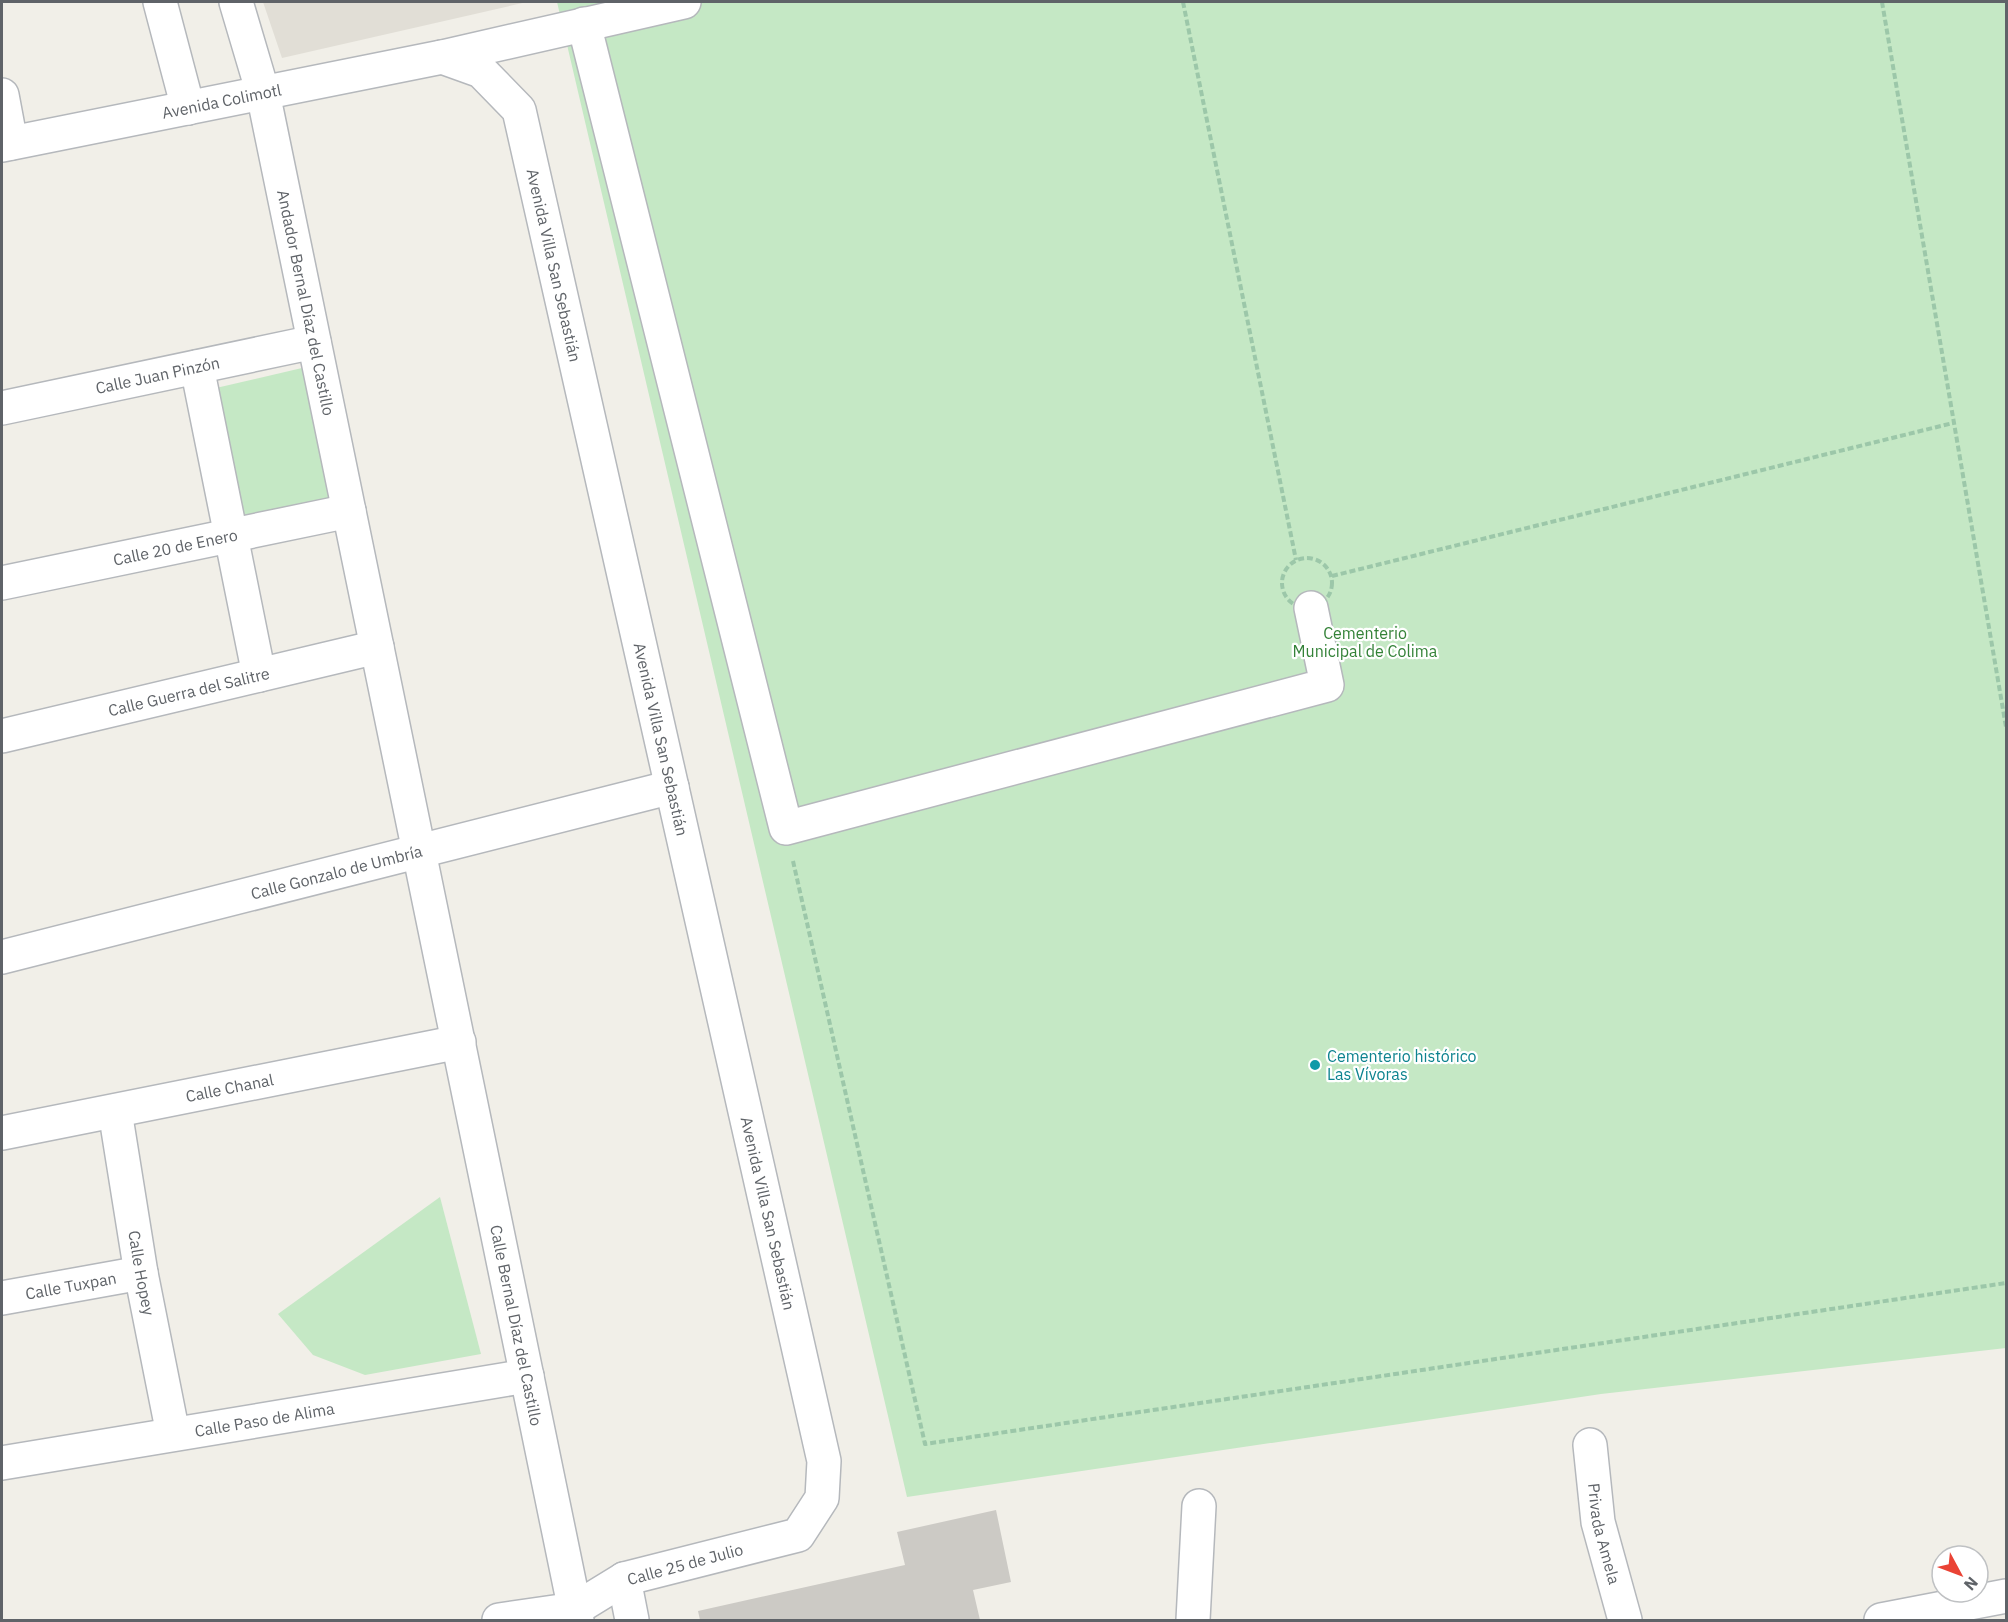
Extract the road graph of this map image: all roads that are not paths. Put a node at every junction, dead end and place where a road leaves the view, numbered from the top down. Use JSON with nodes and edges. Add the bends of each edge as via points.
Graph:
{"nodes":[{"id":1,"x":160,"y":2,"type":"edge"},
{"id":2,"x":236,"y":2,"type":"edge"},
{"id":3,"x":684,"y":2,"type":"edge"},
{"id":4,"x":584,"y":24,"type":"junction"},
{"id":5,"x":442,"y":57,"type":"junction"},
{"id":6,"x":263,"y":93,"type":"junction"},
{"id":7,"x":2,"y":94,"type":"edge"},
{"id":8,"x":188,"y":108,"type":"junction"},
{"id":9,"x":6,"y":144,"type":"edge"},
{"id":10,"x":314,"y":342,"type":"junction"},
{"id":11,"x":197,"y":367,"type":"junction"},
{"id":12,"x":2,"y":408,"type":"edge"},
{"id":13,"x":349,"y":511,"type":"junction"},
{"id":14,"x":231,"y":536,"type":"junction"},
{"id":15,"x":2,"y":583,"type":"edge"},
{"id":16,"x":1311,"y":608,"type":"dead end"},
{"id":17,"x":377,"y":647,"type":"junction"},
{"id":18,"x":259,"y":675,"type":"junction"},
{"id":19,"x":2,"y":736,"type":"edge"},
{"id":20,"x":672,"y":787,"type":"junction"},
{"id":21,"x":419,"y":850,"type":"junction"},
{"id":22,"x":2,"y":957,"type":"edge"},
{"id":23,"x":459,"y":1042,"type":"junction"},
{"id":24,"x":115,"y":1111,"type":"junction"},
{"id":25,"x":2,"y":1133,"type":"edge"},
{"id":26,"x":141,"y":1273,"type":"junction"},
{"id":27,"x":2,"y":1298,"type":"edge"},
{"id":28,"x":527,"y":1376,"type":"junction"},
{"id":29,"x":173,"y":1434,"type":"junction"},
{"id":30,"x":1590,"y":1445,"type":"dead end"},
{"id":31,"x":824,"y":1461,"type":"joint"},
{"id":32,"x":2,"y":1463,"type":"edge"},
{"id":33,"x":1199,"y":1506,"type":"dead end"},
{"id":34,"x":624,"y":1579,"type":"junction"},
{"id":35,"x":2007,"y":1596,"type":"edge"},
{"id":36,"x":576,"y":1615,"type":"edge"},
{"id":37,"x":1943,"y":1615,"type":"edge"},
{"id":38,"x":499,"y":1620,"type":"edge"},
{"id":39,"x":632,"y":1620,"type":"edge"},
{"id":40,"x":1192,"y":1620,"type":"edge"},
{"id":41,"x":1625,"y":1620,"type":"edge"},
{"id":42,"x":1881,"y":1620,"type":"edge"}],
"edges":[{"from":1,"to":8,"type":"street"},
{"from":2,"to":6,"type":"street","name":"Andador Bernal Díaz del Castillo"},
{"from":3,"to":4,"type":"street","name":"Avenida Colimotl"},
{"from":4,"to":5,"type":"street","name":"Avenida Colimotl"},
{"from":4,"to":16,"type":"street","via":[[786,828],[1327,685]]},
{"from":5,"to":6,"type":"street","name":"Avenida Colimotl"},
{"from":5,"to":20,"type":"street","name":"Avenida Villa San Sebastián","via":[[481,71],[519,110]]},
{"from":6,"to":8,"type":"street","name":"Avenida Colimotl"},
{"from":6,"to":10,"type":"street","name":"Andador Bernal Díaz del Castillo"},
{"from":7,"to":9,"type":"street"},
{"from":8,"to":9,"type":"street","name":"Avenida Colimotl"},
{"from":10,"to":11,"type":"street","name":"Calle Juan Pinzón"},
{"from":10,"to":13,"type":"street","name":"Andador Bernal Díaz del Castillo"},
{"from":11,"to":12,"type":"street","name":"Calle Juan Pinzón"},
{"from":11,"to":14,"type":"street"},
{"from":13,"to":14,"type":"street","name":"Calle 20 de Enero"},
{"from":13,"to":17,"type":"street"},
{"from":14,"to":15,"type":"street","name":"Calle 20 de Enero"},
{"from":14,"to":18,"type":"street"},
{"from":17,"to":18,"type":"street","name":"Calle Guerra del Salitre"},
{"from":17,"to":21,"type":"street"},
{"from":18,"to":19,"type":"street","name":"Calle Guerra del Salitre"},
{"from":20,"to":21,"type":"street","name":"Calle Gonzalo de Umbría"},
{"from":20,"to":31,"type":"street","name":"Avenida Villa San Sebastián"},
{"from":21,"to":22,"type":"street","name":"Calle Gonzalo de Umbría"},
{"from":21,"to":23,"type":"street"},
{"from":23,"to":24,"type":"street","name":"Calle Chanal"},
{"from":23,"to":28,"type":"street","name":"Calle Bernal Díaz del Castillo"},
{"from":24,"to":25,"type":"street","name":"Calle Chanal"},
{"from":24,"to":26,"type":"street","name":"Calle Hopey"},
{"from":26,"to":27,"type":"street","name":"Calle Tuxpan"},
{"from":26,"to":29,"type":"street","name":"Calle Hopey"},
{"from":28,"to":29,"type":"street","name":"Calle Paso de Alima"},
{"from":28,"to":36,"type":"street","name":"Calle Bernal Díaz del Castillo"},
{"from":29,"to":32,"type":"street","name":"Calle Paso de Alima"},
{"from":30,"to":41,"type":"street","name":"Privada Amela","via":[[1598,1522]]},
{"from":31,"to":34,"type":"street","name":"Calle 25 de Julio","via":[[822,1498],[798,1535]]},
{"from":33,"to":40,"type":"street"},
{"from":34,"to":36,"type":"street","name":"Calle 25 de Julio"},
{"from":34,"to":39,"type":"street"},
{"from":35,"to":37,"type":"street"},
{"from":36,"to":38,"type":"street","name":"Calle 25 de Julio"},
{"from":37,"to":42,"type":"street"}]}
